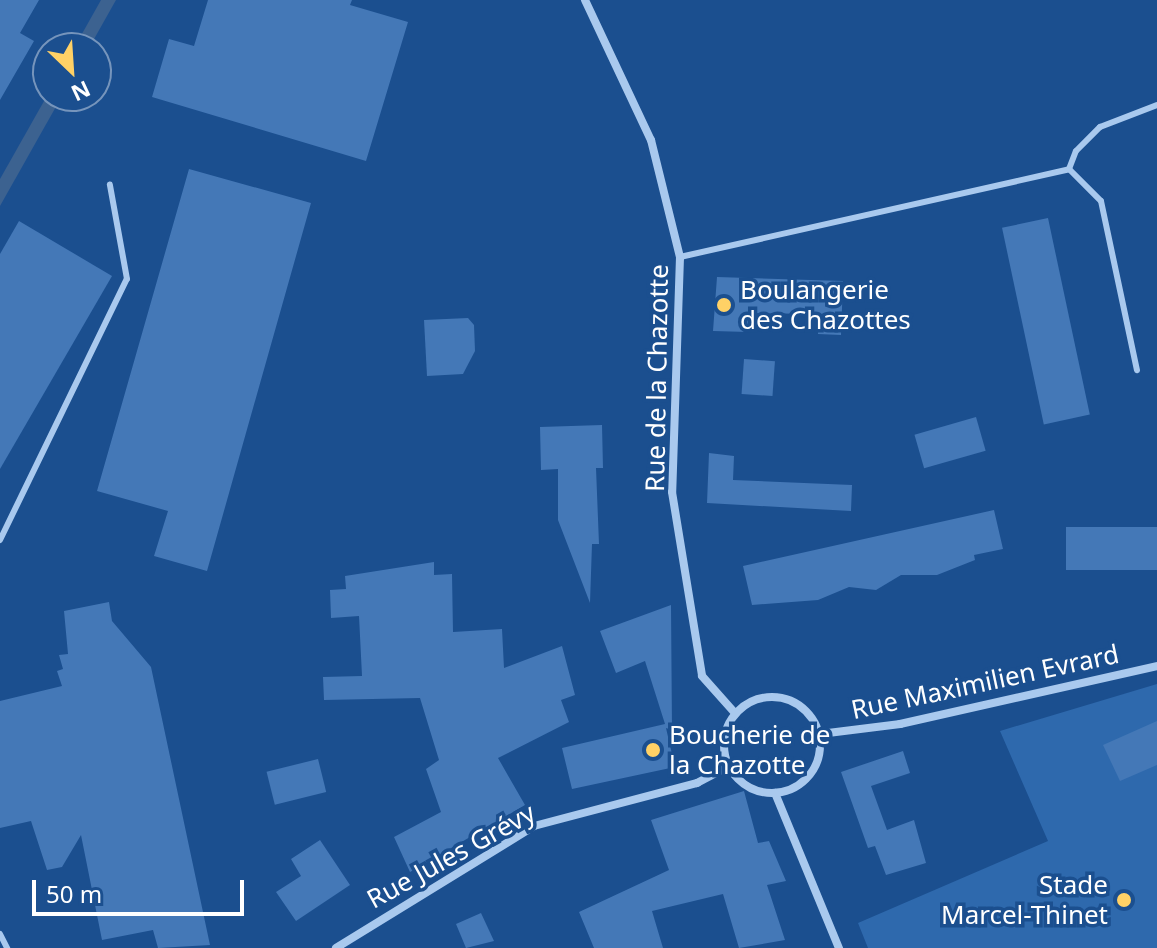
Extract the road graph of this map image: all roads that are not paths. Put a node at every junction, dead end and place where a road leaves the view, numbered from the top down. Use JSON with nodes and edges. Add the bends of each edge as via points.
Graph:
{"nodes":[{"id":1,"x":585,"y":0,"type":"edge"},
{"id":2,"x":1157,"y":105,"type":"edge"},
{"id":3,"x":1069,"y":169,"type":"junction"},
{"id":4,"x":110,"y":185,"type":"dead end"},
{"id":5,"x":680,"y":257,"type":"junction"},
{"id":6,"x":1137,"y":370,"type":"dead end"},
{"id":7,"x":0,"y":540,"type":"edge"},
{"id":8,"x":1157,"y":666,"type":"edge"},
{"id":9,"x":735,"y":713,"type":"junction"},
{"id":10,"x":820,"y":734,"type":"junction"},
{"id":11,"x":729,"y":766,"type":"junction"},
{"id":12,"x":775,"y":793,"type":"junction"},
{"id":13,"x":0,"y":934,"type":"edge"},
{"id":14,"x":7,"y":948,"type":"edge"},
{"id":15,"x":336,"y":948,"type":"edge"},
{"id":16,"x":839,"y":948,"type":"edge"}],
"edges":[{"from":1,"to":5,"type":"street","name":"Rue de la Chazotte","via":[[651,140]]},
{"from":2,"to":3,"type":"lane","via":[[1100,127],[1076,151]]},
{"from":3,"to":5,"type":"lane"},
{"from":3,"to":6,"type":"lane","via":[[1101,201]]},
{"from":4,"to":7,"type":"lane","via":[[127,279]]},
{"from":5,"to":9,"type":"street","name":"Rue de la Chazotte","via":[[672,492],[702,676]]},
{"from":8,"to":10,"type":"street","name":"Rue Maximilien Evrard","via":[[900,724]]},
{"from":9,"to":10,"type":"street","via":[[749,702],[784,698],[801,705]]},
{"from":9,"to":11,"type":"street","via":[[725,739]]},
{"from":10,"to":12,"type":"street","via":[[818,759],[805,780]]},
{"from":11,"to":12,"type":"street","via":[[740,781]]},
{"from":11,"to":15,"type":"street","name":"Rue Jules Grévy","via":[[697,783],[534,826]]},
{"from":12,"to":16,"type":"street"},
{"from":13,"to":14,"type":"lane"}]}
